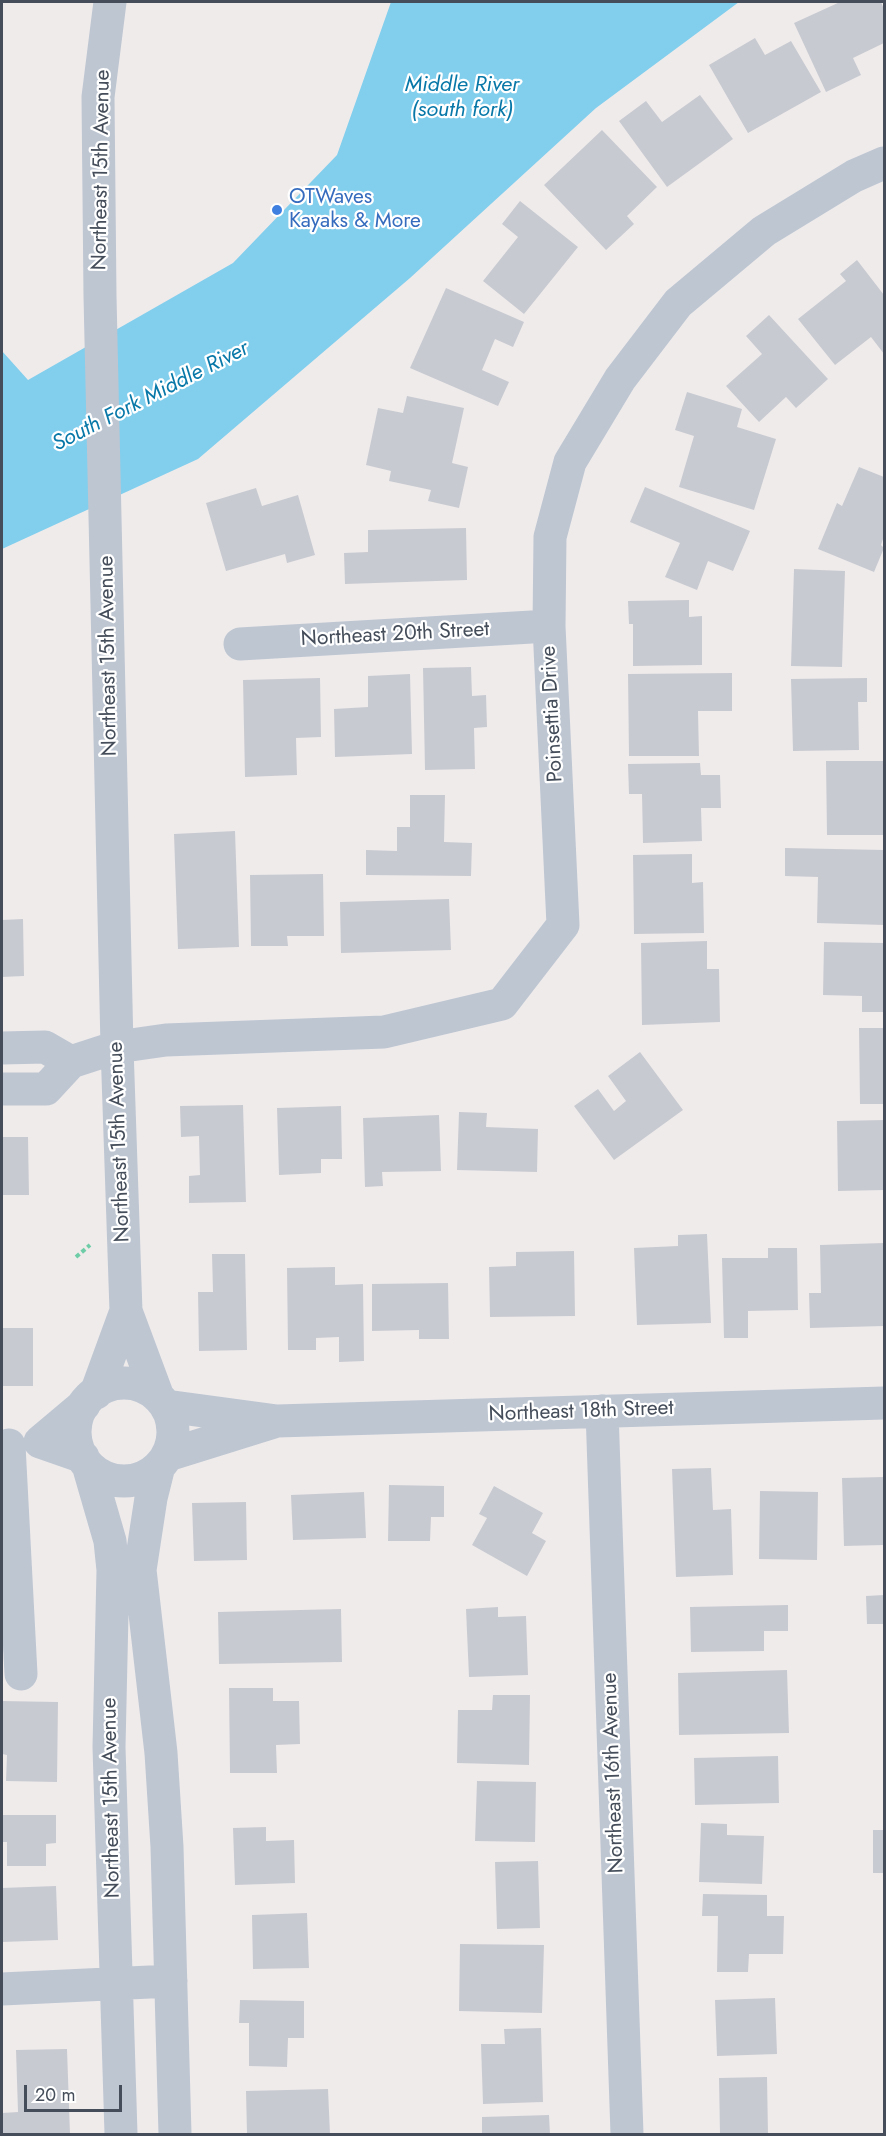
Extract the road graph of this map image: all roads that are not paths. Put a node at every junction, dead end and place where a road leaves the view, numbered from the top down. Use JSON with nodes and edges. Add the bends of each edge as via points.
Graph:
{"nodes":[{"id":1,"x":110,"y":2,"type":"edge"},
{"id":2,"x":885,"y":163,"type":"edge"},
{"id":3,"x":549,"y":626,"type":"junction"},
{"id":4,"x":240,"y":644,"type":"dead end"},
{"id":5,"x":117,"y":1047,"type":"junction"},
{"id":6,"x":2,"y":1048,"type":"edge"},
{"id":7,"x":71,"y":1062,"type":"junction"},
{"id":8,"x":2,"y":1089,"type":"edge"},
{"id":9,"x":126,"y":1311,"type":"junction"},
{"id":10,"x":90,"y":1399,"type":"junction"},
{"id":11,"x":162,"y":1401,"type":"junction"},
{"id":12,"x":885,"y":1403,"type":"edge"},
{"id":13,"x":602,"y":1411,"type":"junction"},
{"id":14,"x":277,"y":1421,"type":"junction"},
{"id":15,"x":17,"y":1444,"type":"edge"},
{"id":16,"x":85,"y":1461,"type":"junction"},
{"id":17,"x":164,"y":1461,"type":"junction"},
{"id":18,"x":21,"y":1674,"type":"dead end"},
{"id":19,"x":171,"y":1981,"type":"junction"},
{"id":20,"x":117,"y":1984,"type":"junction"},
{"id":21,"x":2,"y":1989,"type":"edge"},
{"id":22,"x":121,"y":2134,"type":"edge"},
{"id":23,"x":176,"y":2134,"type":"edge"},
{"id":24,"x":627,"y":2134,"type":"edge"}],
"edges":[{"from":1,"to":5,"type":"street","name":"Northeast 15th Avenue","via":[[98,96]]},
{"from":2,"to":3,"type":"street","name":"Poinsettia Drive","via":[[854,176],[764,231],[678,303],[620,379],[570,462],[550,537]]},
{"from":3,"to":4,"type":"street","name":"Northeast 20th Street"},
{"from":3,"to":5,"type":"street","name":"Poinsettia Drive","via":[[563,925],[502,1004],[384,1032],[166,1040]]},
{"from":5,"to":7,"type":"street","name":"Poinsettia Drive"},
{"from":5,"to":9,"type":"street","name":"Northeast 15th Avenue"},
{"from":6,"to":7,"type":"street","via":[[45,1047]]},
{"from":7,"to":8,"type":"street","via":[[46,1089]]},
{"from":9,"to":10,"type":"street","name":"Northeast 15th Avenue"},
{"from":9,"to":11,"type":"street","name":"Northeast 15th Avenue"},
{"from":10,"to":11,"type":"street","via":[[111,1385],[128,1383],[144,1388]]},
{"from":10,"to":15,"type":"street"},
{"from":10,"to":16,"type":"street","via":[[75,1425],[77,1446]]},
{"from":11,"to":14,"type":"street","name":"Northeast 18th Street"},
{"from":11,"to":17,"type":"street","via":[[172,1421],[173,1439]]},
{"from":12,"to":13,"type":"street","name":"Northeast 18th Street"},
{"from":13,"to":14,"type":"street","name":"Northeast 18th Street"},
{"from":13,"to":24,"type":"street","name":"Northeast 16th Avenue"},
{"from":14,"to":17,"type":"street","name":"Northeast 18th Street"},
{"from":15,"to":16,"type":"street"},
{"from":15,"to":18,"type":"street"},
{"from":16,"to":17,"type":"street","via":[[100,1475],[132,1481],[147,1476]]},
{"from":16,"to":20,"type":"street","name":"Northeast 15th Avenue","via":[[110,1541],[113,1570],[109,1747]]},
{"from":17,"to":19,"type":"street","via":[[151,1498],[140,1570],[161,1753]]},
{"from":19,"to":20,"type":"street"},
{"from":19,"to":23,"type":"street"},
{"from":20,"to":21,"type":"street"},
{"from":20,"to":22,"type":"street","name":"Northeast 15th Avenue"}]}
